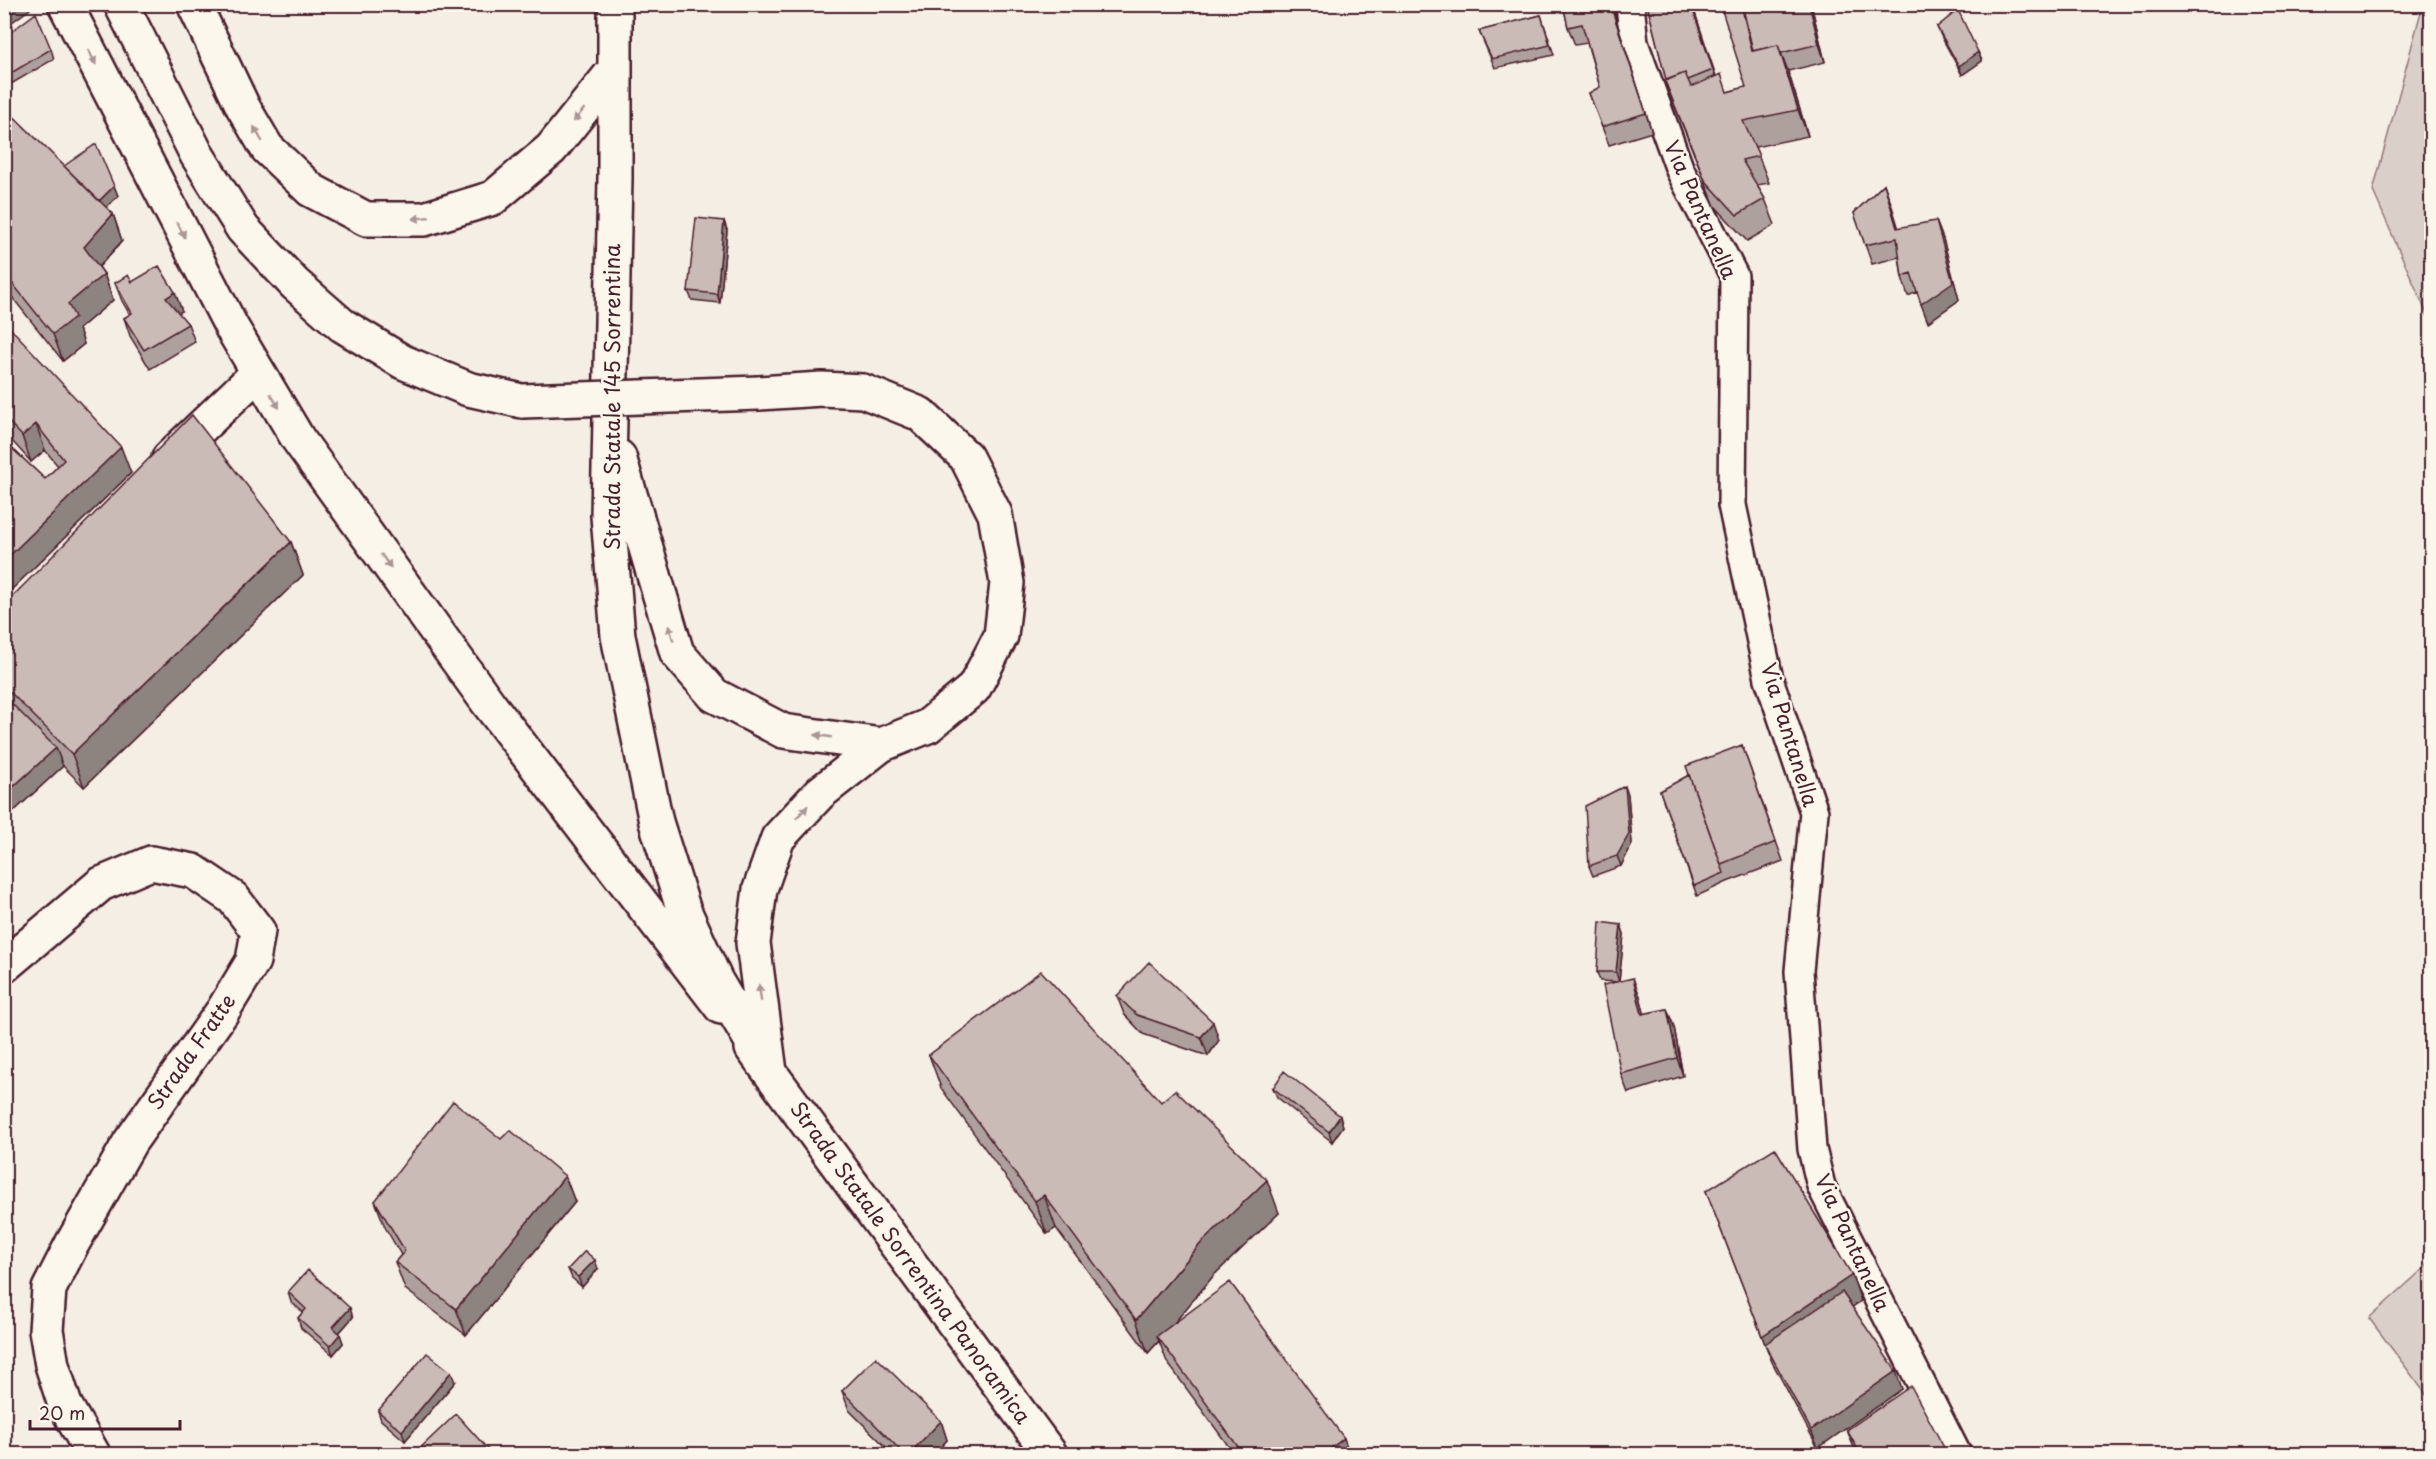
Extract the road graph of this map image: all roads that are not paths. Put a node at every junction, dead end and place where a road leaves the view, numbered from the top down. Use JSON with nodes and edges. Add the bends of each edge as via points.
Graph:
{"nodes":[{"id":1,"x":65,"y":4,"type":"edge"},
{"id":2,"x":121,"y":4,"type":"edge"},
{"id":3,"x":194,"y":4,"type":"edge"},
{"id":4,"x":1630,"y":4,"type":"edge"},
{"id":5,"x":615,"y":15,"type":"dead end"},
{"id":6,"x":615,"y":69,"type":"junction"},
{"id":7,"x":258,"y":373,"type":"junction"},
{"id":8,"x":610,"y":426,"type":"junction"},
{"id":9,"x":152,"y":476,"type":"edge"},
{"id":10,"x":881,"y":745,"type":"junction"},
{"id":11,"x":4,"y":966,"type":"edge"},
{"id":12,"x":770,"y":1072,"type":"junction"},
{"id":13,"x":93,"y":1455,"type":"edge"},
{"id":14,"x":1050,"y":1455,"type":"edge"},
{"id":15,"x":1957,"y":1455,"type":"edge"}],
"edges":[{"from":1,"to":7,"type":"main road","one_way":true},
{"from":2,"to":10,"type":"main road","bridge":true,"via":[[192,146],[243,229],[295,284],[342,325],[403,362],[468,389],[522,400],[822,389],[863,392],[920,414],[966,457],[995,514],[1007,583],[1001,636],[974,688],[928,726]]},
{"from":6,"to":3,"type":"main road","one_way":true,"via":[[551,149],[493,198],[424,219],[366,219],[312,190],[267,148]]},
{"from":4,"to":15,"type":"lane","name":"Via Pantanella","via":[[1634,43],[1680,170],[1734,276],[1732,505],[1769,679],[1814,812],[1799,972],[1812,1149],[1821,1186]]},
{"from":5,"to":6,"type":"main road","name":"Strada Statale 145 Sorrentina"},
{"from":6,"to":8,"type":"main road","name":"Strada Statale 145 Sorrentina"},
{"from":7,"to":9,"type":"main road"},
{"from":7,"to":12,"type":"main road","one_way":true,"via":[[298,439],[489,704]]},
{"from":10,"to":8,"type":"main road","one_way":true,"via":[[783,730],[714,695],[677,653]]},
{"from":8,"to":12,"type":"main road","name":"Strada Statale 145 Sorrentina","via":[[608,516],[618,636],[656,822],[683,908],[712,971]]},
{"from":12,"to":10,"type":"main road","one_way":true,"via":[[753,943],[760,889],[778,838],[820,793]]},
{"from":11,"to":13,"type":"main road","name":"Strada Fratte","via":[[101,884],[151,863],[194,870],[233,898],[258,931],[253,961],[222,1012],[130,1142],[49,1289],[46,1330],[52,1365],[65,1405]]},
{"from":12,"to":14,"type":"main road","name":"Strada Statale Sorrentina Panoramica"}]}
